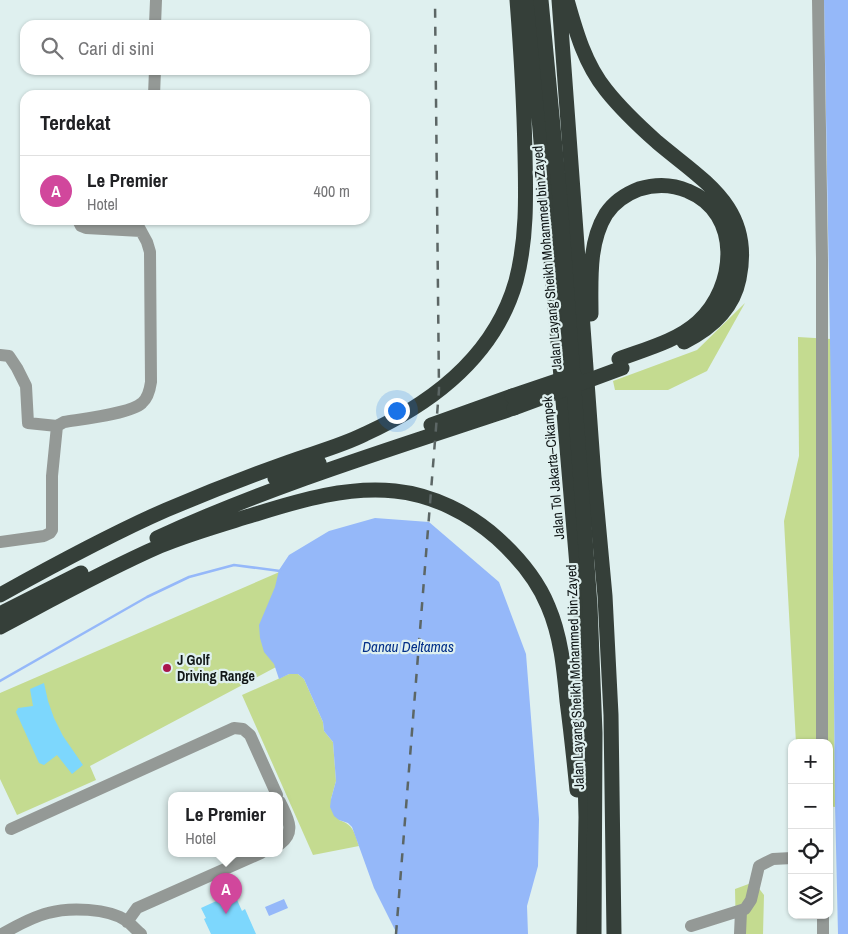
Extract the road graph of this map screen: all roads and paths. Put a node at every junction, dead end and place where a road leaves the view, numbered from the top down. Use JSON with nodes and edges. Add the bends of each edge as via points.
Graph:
{"nodes":[{"id":1,"x":156,"y":0,"type":"edge"},
{"id":2,"x":517,"y":0,"type":"edge"},
{"id":3,"x":530,"y":0,"type":"edge"},
{"id":4,"x":541,"y":0,"type":"edge"},
{"id":5,"x":551,"y":0,"type":"edge"},
{"id":6,"x":559,"y":0,"type":"edge"},
{"id":7,"x":567,"y":0,"type":"edge"},
{"id":8,"x":818,"y":0,"type":"edge"},
{"id":9,"x":155,"y":20,"type":"edge"},
{"id":10,"x":155,"y":75,"type":"edge"},
{"id":11,"x":154,"y":90,"type":"edge"},
{"id":12,"x":80,"y":225,"type":"edge"},
{"id":13,"x":138,"y":226,"type":"edge"},
{"id":14,"x":0,"y":355,"type":"edge"},
{"id":15,"x":621,"y":363,"type":"junction"},
{"id":16,"x":513,"y":402,"type":"junction"},
{"id":17,"x":57,"y":426,"type":"junction"},
{"id":18,"x":253,"y":480,"type":"junction"},
{"id":19,"x":0,"y":542,"type":"edge"},
{"id":20,"x":0,"y":595,"type":"edge"},
{"id":21,"x":605,"y":596,"type":"junction"},
{"id":22,"x":0,"y":602,"type":"edge"},
{"id":23,"x":0,"y":614,"type":"edge"},
{"id":24,"x":0,"y":627,"type":"edge"},
{"id":25,"x":822,"y":739,"type":"edge"},
{"id":26,"x":276,"y":792,"type":"edge"},
{"id":27,"x":283,"y":809,"type":"edge"},
{"id":28,"x":11,"y":829,"type":"dead end"},
{"id":29,"x":283,"y":842,"type":"edge"},
{"id":30,"x":252,"y":857,"type":"edge"},
{"id":31,"x":788,"y":858,"type":"edge"},
{"id":32,"x":585,"y":868,"type":"junction"},
{"id":33,"x":741,"y":911,"type":"junction"},
{"id":34,"x":823,"y":919,"type":"edge"},
{"id":35,"x":127,"y":922,"type":"junction"},
{"id":36,"x":691,"y":926,"type":"dead end"},
{"id":37,"x":2,"y":934,"type":"edge"},
{"id":38,"x":141,"y":934,"type":"edge"},
{"id":39,"x":584,"y":934,"type":"edge"},
{"id":40,"x":594,"y":934,"type":"edge"},
{"id":41,"x":601,"y":934,"type":"edge"},
{"id":42,"x":614,"y":934,"type":"edge"},
{"id":43,"x":740,"y":934,"type":"edge"},
{"id":44,"x":823,"y":934,"type":"edge"}],
"edges":[{"from":1,"to":9,"type":"street"},
{"from":2,"to":18,"type":"highway","via":[[524,118],[524,241],[516,280],[496,327],[464,369],[409,411],[364,435]]},
{"from":3,"to":32,"type":"highway","name":"Jalan Tol Jakarta–Cikampek","via":[[581,613]]},
{"from":4,"to":40,"type":"highway","name":"Jalan Layang Sheikh Mohammed bin Zayed","bridge":true,"via":[[560,200],[590,605],[595,733]]},
{"from":5,"to":41,"type":"highway","name":"Jalan Layang Sheikh Mohammed bin Zayed","via":[[578,333],[602,712]]},
{"from":6,"to":21,"type":"highway"},
{"from":7,"to":15,"type":"highway","via":[[581,45],[597,79],[656,141],[716,191],[735,222],[742,250],[736,290],[714,323],[672,348]]},
{"from":8,"to":25,"type":"street","via":[[822,224]]},
{"from":10,"to":11,"type":"street"},
{"from":12,"to":13,"type":"street","via":[[86,228]]},
{"from":13,"to":17,"type":"street","via":[[150,252],[150,391],[142,404],[130,410]]},
{"from":14,"to":17,"type":"street","via":[[9,356],[22,376],[26,386],[28,423]]},
{"from":15,"to":16,"type":"highway","bridge":true},
{"from":15,"to":21,"type":"highway","via":[[687,330],[706,313],[721,289],[728,268],[725,233],[710,205],[682,188],[656,186],[622,197],[606,214],[595,244],[591,321],[604,474],[608,558]]},
{"from":16,"to":18,"type":"highway"},
{"from":16,"to":23,"type":"highway","via":[[197,519]]},
{"from":17,"to":19,"type":"street","via":[[52,476],[52,530],[44,536]]},
{"from":18,"to":20,"type":"highway","via":[[165,510]]},
{"from":18,"to":22,"type":"highway"},
{"from":21,"to":42,"type":"highway","via":[[611,716]]},
{"from":24,"to":32,"type":"highway","via":[[161,546],[297,502],[345,492],[377,490],[440,502],[478,523],[513,552],[531,576],[551,613],[562,657]]},
{"from":26,"to":28,"type":"street","via":[[250,735],[243,729],[234,728]]},
{"from":27,"to":29,"type":"street","via":[[290,832]]},
{"from":30,"to":35,"type":"street","via":[[137,908]]},
{"from":31,"to":33,"type":"street","via":[[773,859],[759,866],[751,900]]},
{"from":32,"to":39,"type":"highway","name":"Jalan Tol Jakarta–Cikampek"},
{"from":33,"to":36,"type":"street"},
{"from":33,"to":43,"type":"street"},
{"from":34,"to":44,"type":"street"},
{"from":35,"to":37,"type":"street","via":[[101,912],[68,910],[48,913]]},
{"from":35,"to":38,"type":"street"}]}
